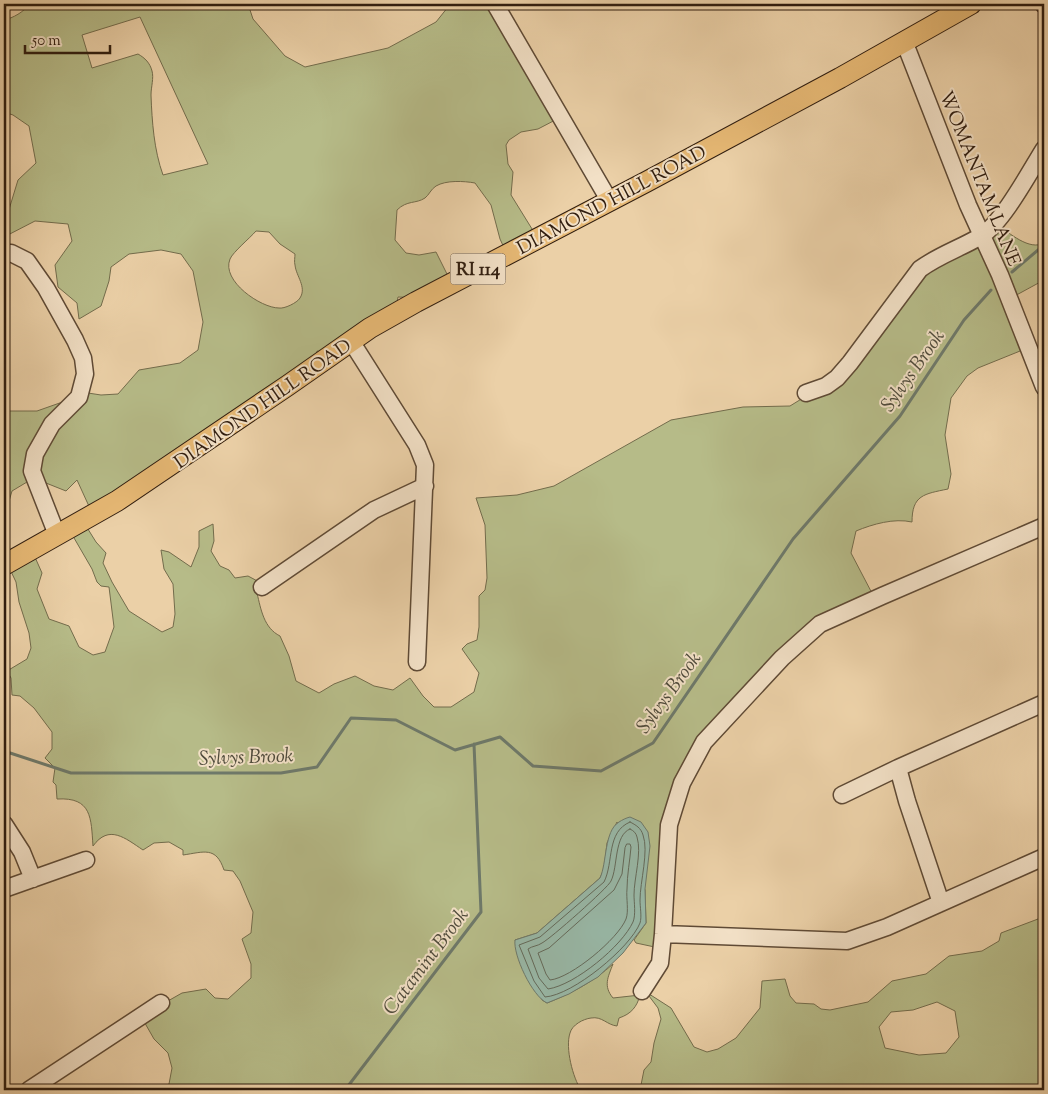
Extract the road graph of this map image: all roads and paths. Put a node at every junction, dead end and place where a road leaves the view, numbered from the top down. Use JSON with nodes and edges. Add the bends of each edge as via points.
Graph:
{"nodes":[{"id":1,"x":495,"y":4,"type":"edge"},
{"id":2,"x":972,"y":4,"type":"edge"},
{"id":3,"x":904,"y":40,"type":"junction"},
{"id":4,"x":1044,"y":149,"type":"edge"},
{"id":5,"x":609,"y":200,"type":"junction"},
{"id":6,"x":982,"y":235,"type":"junction"},
{"id":7,"x":4,"y":254,"type":"edge"},
{"id":8,"x":351,"y":341,"type":"junction"},
{"id":9,"x":1044,"y":387,"type":"edge"},
{"id":10,"x":806,"y":393,"type":"dead end"},
{"id":11,"x":425,"y":486,"type":"junction"},
{"id":12,"x":1044,"y":526,"type":"edge"},
{"id":13,"x":57,"y":535,"type":"junction"},
{"id":14,"x":4,"y":565,"type":"edge"},
{"id":15,"x":262,"y":587,"type":"dead end"},
{"id":16,"x":417,"y":662,"type":"dead end"},
{"id":17,"x":1044,"y":703,"type":"edge"},
{"id":18,"x":898,"y":768,"type":"junction"},
{"id":19,"x":842,"y":796,"type":"dead end"},
{"id":20,"x":4,"y":824,"type":"edge"},
{"id":21,"x":1044,"y":857,"type":"edge"},
{"id":22,"x":86,"y":860,"type":"dead end"},
{"id":23,"x":33,"y":879,"type":"junction"},
{"id":24,"x":4,"y":889,"type":"edge"},
{"id":25,"x":941,"y":903,"type":"junction"},
{"id":26,"x":663,"y":934,"type":"junction"},
{"id":27,"x":642,"y":991,"type":"dead end"},
{"id":28,"x":161,"y":1003,"type":"dead end"},
{"id":29,"x":30,"y":1090,"type":"edge"}],
"edges":[{"from":1,"to":5,"type":"street"},
{"from":2,"to":3,"type":"main road","name":"DIAMOND HILL ROAD","number":"RI 114"},
{"from":3,"to":5,"type":"main road","name":"DIAMOND HILL ROAD","number":"RI 114","via":[[840,78]]},
{"from":3,"to":6,"type":"street","name":"WOMANTAM LANE"},
{"from":4,"to":6,"type":"street","via":[[996,223]]},
{"from":5,"to":8,"type":"main road","name":"DIAMOND HILL ROAD","number":"RI 114","via":[[416,302]]},
{"from":6,"to":9,"type":"street","name":"WOMANTAM LANE"},
{"from":6,"to":10,"type":"street","via":[[920,269],[837,378]]},
{"from":7,"to":13,"type":"street","via":[[11,252],[27,260],[76,340],[83,358],[85,374],[79,397],[52,424],[35,454],[32,471]]},
{"from":8,"to":11,"type":"street","via":[[417,445],[425,465]]},
{"from":8,"to":13,"type":"main road","name":"DIAMOND HILL ROAD","number":"RI 114","via":[[155,476]]},
{"from":11,"to":15,"type":"street","via":[[374,510]]},
{"from":11,"to":16,"type":"street"},
{"from":12,"to":26,"type":"street","via":[[820,624],[782,658],[719,725],[692,762],[669,825]]},
{"from":13,"to":14,"type":"main road","name":"DIAMOND HILL ROAD","number":"RI 114"},
{"from":17,"to":18,"type":"street"},
{"from":18,"to":19,"type":"street"},
{"from":18,"to":25,"type":"street"},
{"from":20,"to":23,"type":"street","via":[[22,852]]},
{"from":21,"to":25,"type":"street"},
{"from":22,"to":23,"type":"street"},
{"from":23,"to":24,"type":"street"},
{"from":25,"to":26,"type":"street","via":[[848,941]]},
{"from":26,"to":27,"type":"street","via":[[660,963]]},
{"from":28,"to":29,"type":"street"}]}
